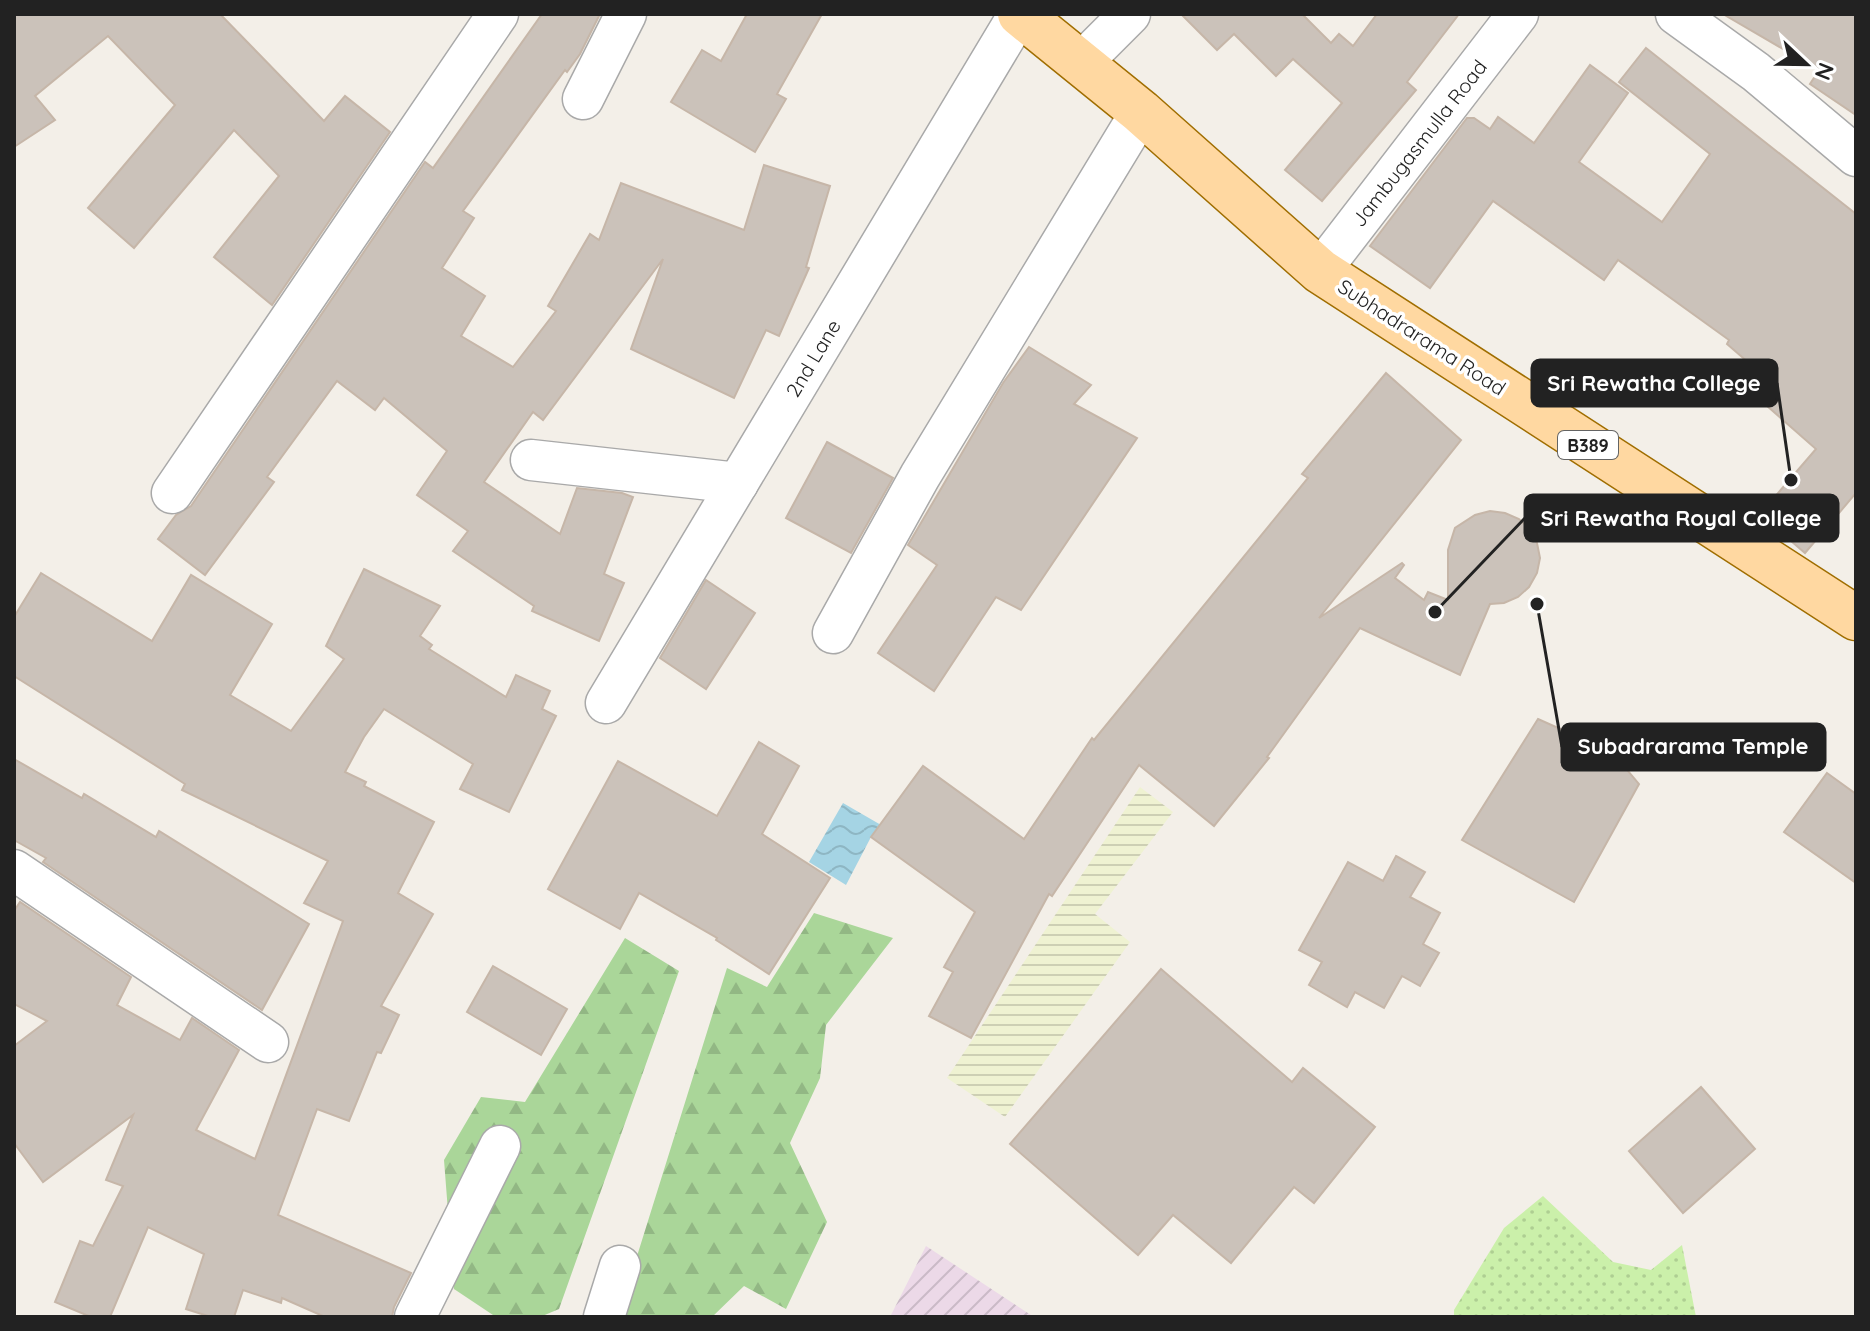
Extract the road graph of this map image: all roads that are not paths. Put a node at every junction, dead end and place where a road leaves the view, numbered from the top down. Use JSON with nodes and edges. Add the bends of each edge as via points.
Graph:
{"nodes":[{"id":1,"x":498,"y":14,"type":"edge"},
{"id":2,"x":626,"y":14,"type":"edge"},
{"id":3,"x":1020,"y":14,"type":"edge"},
{"id":4,"x":1130,"y":14,"type":"edge"},
{"id":5,"x":1518,"y":14,"type":"edge"},
{"id":6,"x":1676,"y":14,"type":"edge"},
{"id":7,"x":1081,"y":63,"type":"junction"},
{"id":8,"x":583,"y":99,"type":"dead end"},
{"id":9,"x":1141,"y":112,"type":"junction"},
{"id":10,"x":1856,"y":156,"type":"edge"},
{"id":11,"x":1320,"y":271,"type":"junction"},
{"id":12,"x":531,"y":460,"type":"dead end"},
{"id":13,"x":738,"y":483,"type":"junction"},
{"id":14,"x":172,"y":493,"type":"dead end"},
{"id":15,"x":1856,"y":618,"type":"edge"},
{"id":16,"x":833,"y":633,"type":"dead end"},
{"id":17,"x":606,"y":703,"type":"dead end"},
{"id":18,"x":14,"y":870,"type":"edge"},
{"id":19,"x":268,"y":1042,"type":"dead end"},
{"id":20,"x":500,"y":1146,"type":"dead end"},
{"id":21,"x":620,"y":1266,"type":"dead end"},
{"id":22,"x":415,"y":1317,"type":"edge"},
{"id":23,"x":604,"y":1317,"type":"edge"}],
"edges":[{"from":1,"to":14,"type":"street"},
{"from":2,"to":8,"type":"street"},
{"from":3,"to":7,"type":"main road","name":"Subhadrarama Road","number":"B389"},
{"from":3,"to":13,"type":"street","name":"2nd Lane"},
{"from":4,"to":7,"type":"street"},
{"from":5,"to":11,"type":"street","name":"Jambugasmulla Road"},
{"from":6,"to":10,"type":"street","via":[[1756,72]]},
{"from":7,"to":9,"type":"main road","name":"Subhadrarama Road","number":"B389"},
{"from":9,"to":11,"type":"main road","name":"Subhadrarama Road","number":"B389"},
{"from":9,"to":16,"type":"street","via":[[920,476]]},
{"from":11,"to":15,"type":"main road","name":"Subhadrarama Road","number":"B389"},
{"from":12,"to":13,"type":"street"},
{"from":13,"to":17,"type":"street","name":"2nd Lane"},
{"from":18,"to":19,"type":"street"},
{"from":20,"to":22,"type":"street"},
{"from":21,"to":23,"type":"street"}]}
